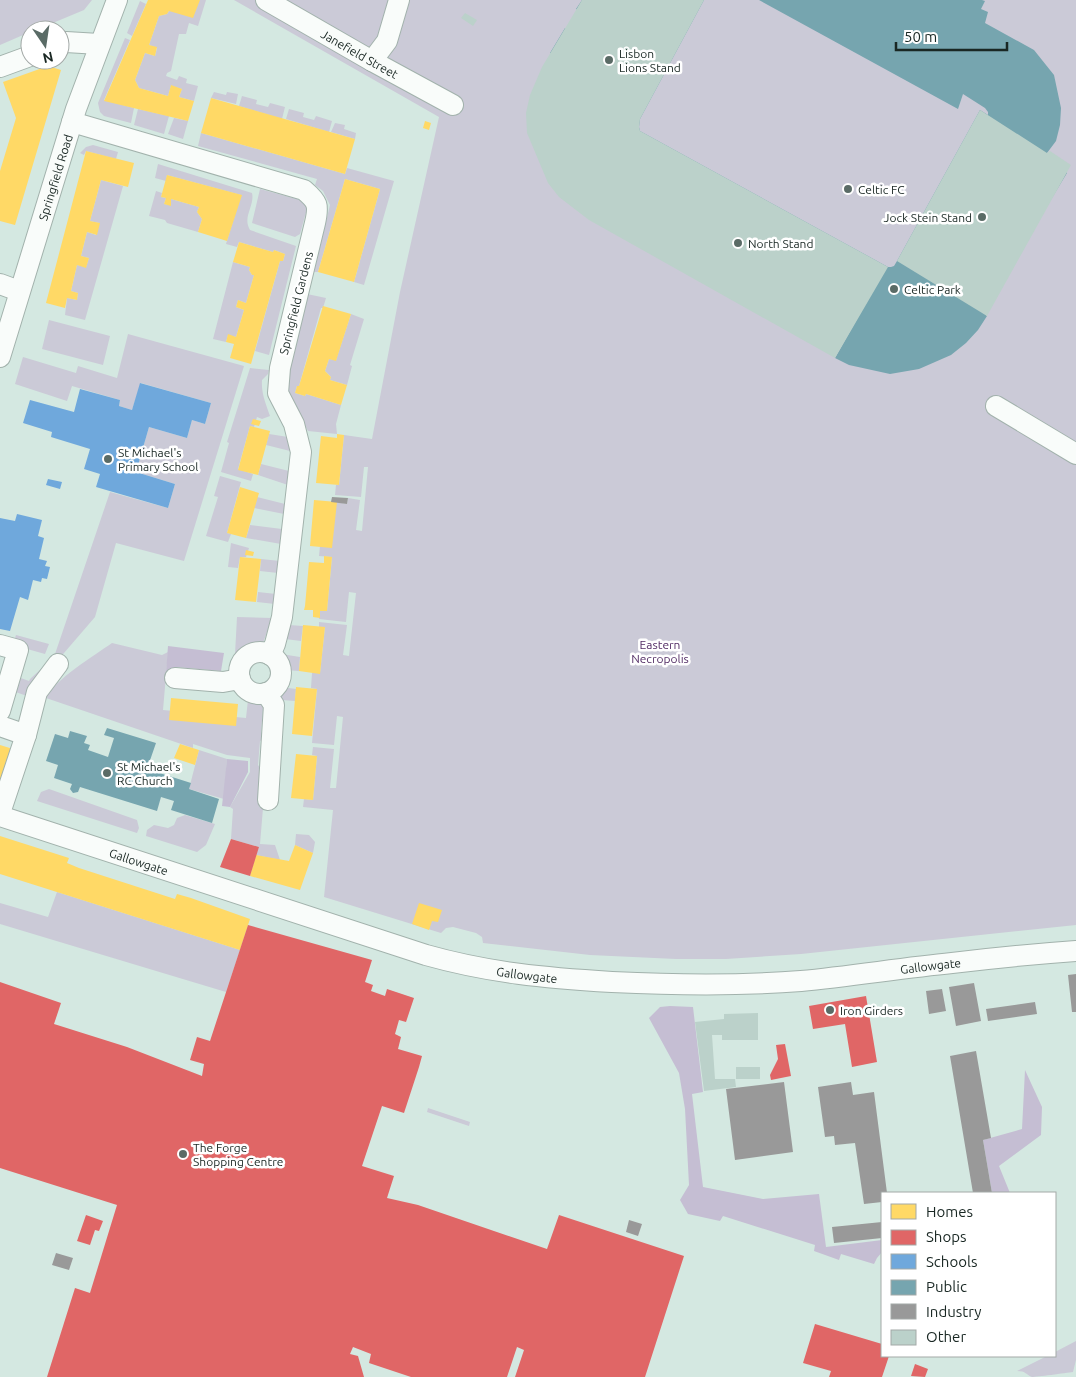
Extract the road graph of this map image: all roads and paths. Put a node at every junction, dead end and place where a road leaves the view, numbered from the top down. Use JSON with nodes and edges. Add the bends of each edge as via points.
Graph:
{"nodes":[{"id":1,"x":117,"y":0,"type":"edge"},
{"id":2,"x":266,"y":0,"type":"edge"},
{"id":3,"x":399,"y":0,"type":"edge"},
{"id":4,"x":70,"y":42,"type":"edge"},
{"id":5,"x":99,"y":44,"type":"junction"},
{"id":6,"x":20,"y":60,"type":"edge"},
{"id":7,"x":372,"y":61,"type":"junction"},
{"id":8,"x":0,"y":67,"type":"edge"},
{"id":9,"x":453,"y":106,"type":"dead end"},
{"id":10,"x":72,"y":122,"type":"junction"},
{"id":11,"x":0,"y":284,"type":"edge"},
{"id":12,"x":19,"y":291,"type":"junction"},
{"id":13,"x":0,"y":357,"type":"edge"},
{"id":14,"x":996,"y":406,"type":"dead end"},
{"id":15,"x":1076,"y":454,"type":"edge"},
{"id":16,"x":0,"y":645,"type":"edge"},
{"id":17,"x":270,"y":655,"type":"junction"},
{"id":18,"x":58,"y":664,"type":"dead end"},
{"id":19,"x":175,"y":678,"type":"dead end"},
{"id":20,"x":240,"y":679,"type":"junction"},
{"id":21,"x":266,"y":693,"type":"junction"},
{"id":22,"x":0,"y":711,"type":"edge"},
{"id":23,"x":0,"y":726,"type":"edge"},
{"id":24,"x":26,"y":735,"type":"junction"},
{"id":25,"x":268,"y":800,"type":"dead end"},
{"id":26,"x":0,"y":814,"type":"edge"},
{"id":27,"x":1076,"y":951,"type":"edge"}],
"edges":[{"from":1,"to":5,"type":"street","name":"Springfield Road"},
{"from":2,"to":7,"type":"street","name":"Janefield Street"},
{"from":3,"to":7,"type":"street","via":[[387,41]]},
{"from":4,"to":5,"type":"street"},
{"from":5,"to":10,"type":"street","name":"Springfield Road"},
{"from":6,"to":8,"type":"street"},
{"from":7,"to":9,"type":"street","name":"Janefield Street"},
{"from":10,"to":12,"type":"street","name":"Springfield Road"},
{"from":10,"to":17,"type":"street","name":"Springfield Gardens","via":[[304,190],[315,199],[318,209],[316,223],[280,368],[278,393],[294,424],[302,452],[282,617]]},
{"from":11,"to":12,"type":"street"},
{"from":12,"to":13,"type":"street","name":"Springfield Road"},
{"from":14,"to":15,"type":"street"},
{"from":16,"to":22,"type":"street","via":[[18,650]]},
{"from":17,"to":20,"type":"street","via":[[263,652],[250,655],[240,665]]},
{"from":17,"to":21,"type":"street","via":[[279,665],[280,679]]},
{"from":18,"to":24,"type":"street","via":[[37,692]]},
{"from":19,"to":20,"type":"street","via":[[223,682]]},
{"from":20,"to":21,"type":"street","via":[[250,692]]},
{"from":21,"to":25,"type":"street","via":[[274,704]]},
{"from":23,"to":24,"type":"street"},
{"from":24,"to":26,"type":"street"},
{"from":26,"to":27,"type":"street","name":"Gallowgate","via":[[418,952],[508,974],[712,985],[801,981]]}]}
